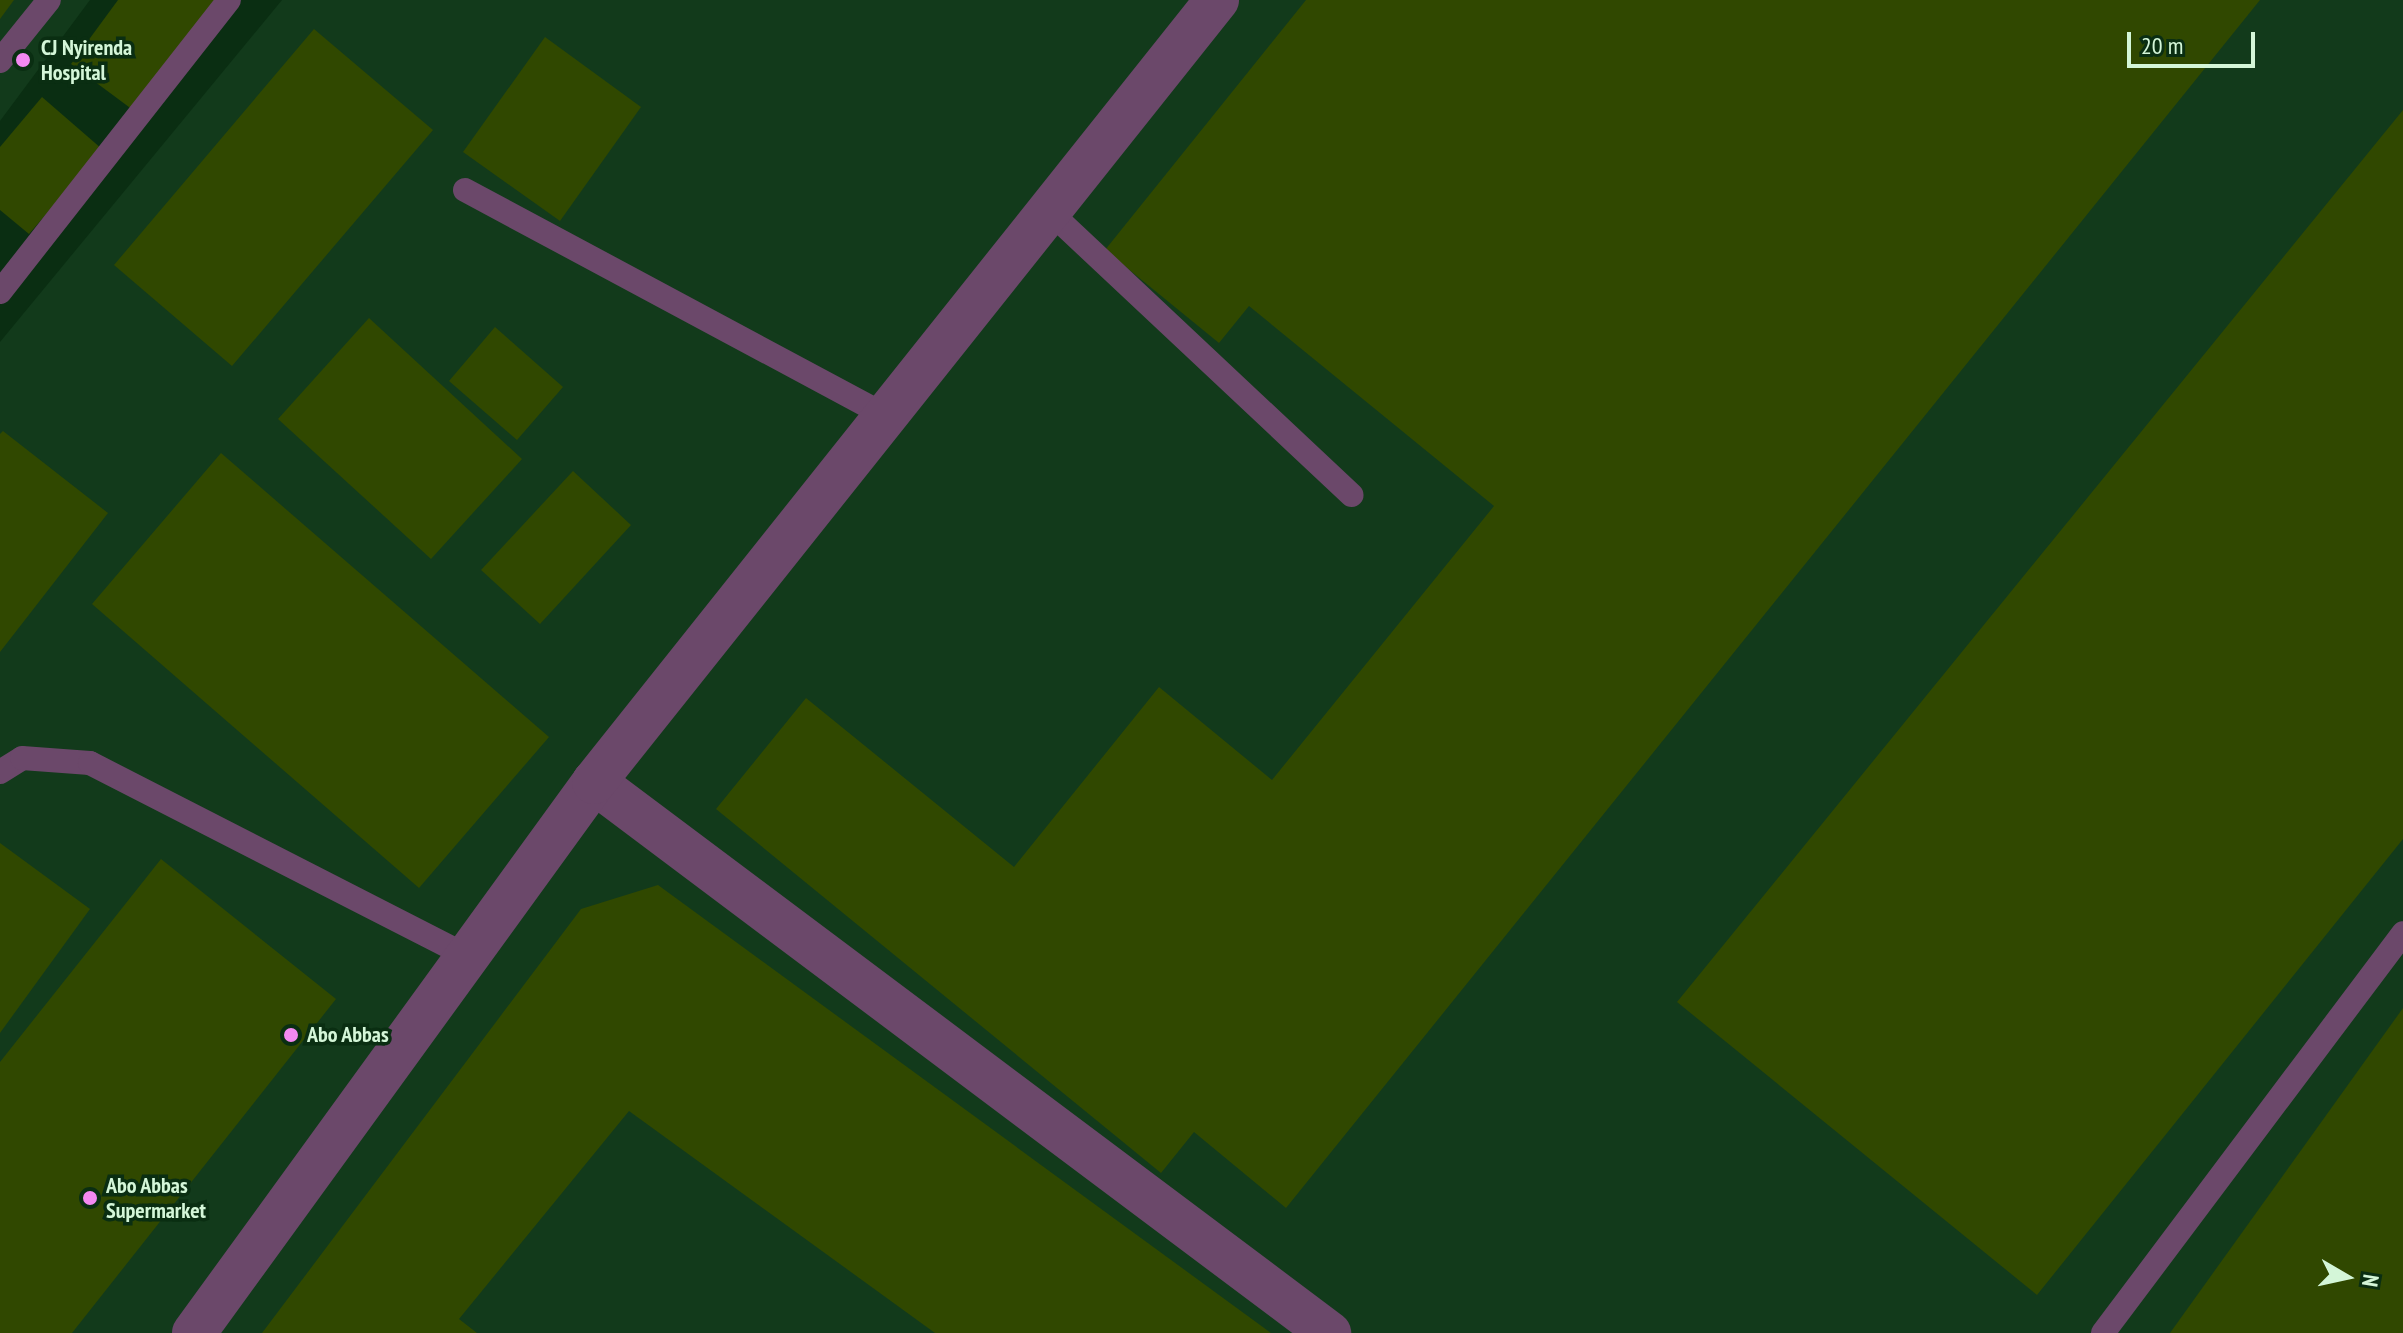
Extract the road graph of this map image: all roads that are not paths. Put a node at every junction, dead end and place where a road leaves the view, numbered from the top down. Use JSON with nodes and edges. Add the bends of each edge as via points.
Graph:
{"nodes":[{"id":1,"x":49,"y":0,"type":"edge"},
{"id":2,"x":229,"y":0,"type":"edge"},
{"id":3,"x":1217,"y":0,"type":"edge"},
{"id":4,"x":0,"y":61,"type":"edge"},
{"id":5,"x":465,"y":190,"type":"dead end"},
{"id":6,"x":1049,"y":211,"type":"junction"},
{"id":7,"x":0,"y":292,"type":"edge"},
{"id":8,"x":886,"y":416,"type":"junction"},
{"id":9,"x":1351,"y":495,"type":"dead end"},
{"id":10,"x":0,"y":772,"type":"edge"},
{"id":11,"x":594,"y":782,"type":"junction"},
{"id":12,"x":2403,"y":933,"type":"edge"},
{"id":13,"x":467,"y":956,"type":"junction"},
{"id":14,"x":194,"y":1333,"type":"edge"},
{"id":15,"x":1329,"y":1333,"type":"edge"},
{"id":16,"x":2103,"y":1333,"type":"edge"}],
"edges":[{"from":1,"to":4,"type":"lane"},
{"from":2,"to":7,"type":"lane"},
{"from":3,"to":6,"type":"street"},
{"from":5,"to":8,"type":"lane"},
{"from":6,"to":8,"type":"street"},
{"from":6,"to":9,"type":"lane"},
{"from":8,"to":11,"type":"street"},
{"from":10,"to":13,"type":"lane","via":[[22,758],[90,763]]},
{"from":11,"to":13,"type":"street"},
{"from":11,"to":15,"type":"street"},
{"from":12,"to":16,"type":"lane"},
{"from":13,"to":14,"type":"street"}]}
